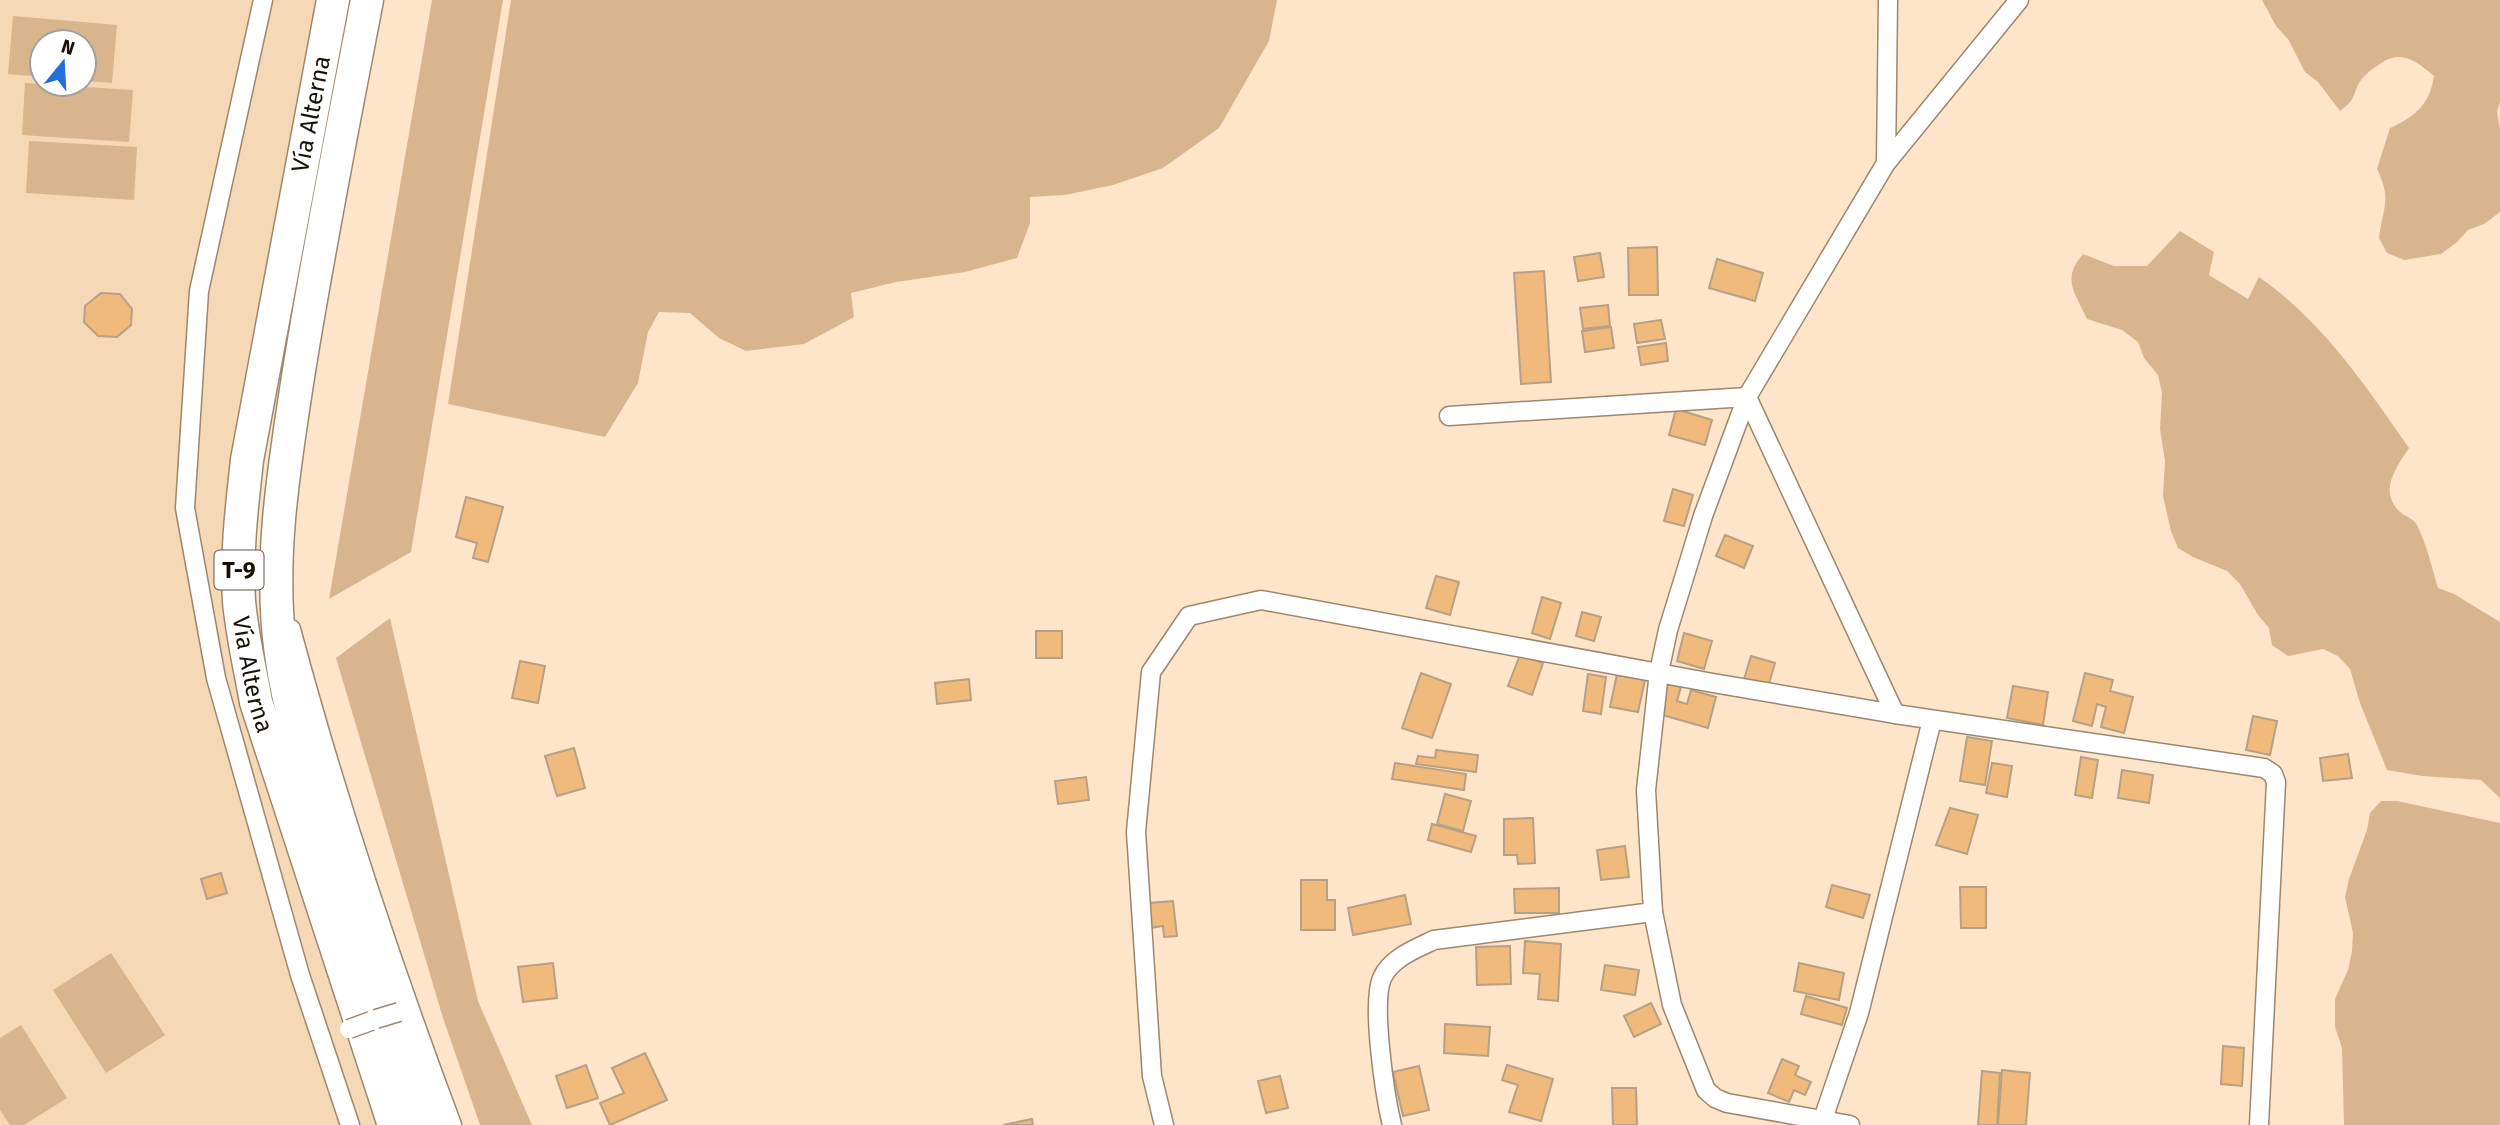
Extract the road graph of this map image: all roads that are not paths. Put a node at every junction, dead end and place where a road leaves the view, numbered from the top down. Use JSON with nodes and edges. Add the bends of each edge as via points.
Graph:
{"nodes":[{"id":1,"x":263,"y":0,"type":"edge"},
{"id":2,"x":333,"y":0,"type":"edge"},
{"id":3,"x":367,"y":0,"type":"edge"},
{"id":4,"x":1888,"y":0,"type":"edge"},
{"id":5,"x":2019,"y":0,"type":"edge"},
{"id":6,"x":1886,"y":163,"type":"junction"},
{"id":7,"x":1747,"y":397,"type":"junction"},
{"id":8,"x":1449,"y":416,"type":"dead end"},
{"id":9,"x":276,"y":578,"type":"junction"},
{"id":10,"x":1658,"y":672,"type":"junction"},
{"id":11,"x":1895,"y":714,"type":"junction"},
{"id":12,"x":1932,"y":720,"type":"junction"},
{"id":13,"x":1653,"y":912,"type":"junction"},
{"id":14,"x":404,"y":1010,"type":"junction"},
{"id":15,"x":321,"y":1038,"type":"junction"},
{"id":16,"x":1821,"y":1123,"type":"edge"},
{"id":17,"x":350,"y":1125,"type":"edge"},
{"id":18,"x":394,"y":1125,"type":"edge"},
{"id":19,"x":426,"y":1125,"type":"edge"},
{"id":20,"x":452,"y":1125,"type":"edge"},
{"id":21,"x":1164,"y":1125,"type":"edge"},
{"id":22,"x":1392,"y":1125,"type":"edge"},
{"id":23,"x":1850,"y":1125,"type":"edge"},
{"id":24,"x":2259,"y":1125,"type":"edge"}],
"edges":[{"from":1,"to":15,"type":"street","via":[[200,291],[185,508],[216,678]]},
{"from":2,"to":18,"type":"highway","name":"Vía Alterna","number":"T-9","via":[[247,460],[239,534],[239,599],[256,702]]},
{"from":3,"to":9,"type":"highway","name":"Vía Alterna","number":"T-9","via":[[285,458]]},
{"from":4,"to":6,"type":"street"},
{"from":5,"to":6,"type":"street"},
{"from":6,"to":7,"type":"street"},
{"from":7,"to":8,"type":"street"},
{"from":7,"to":10,"type":"street","via":[[1703,516]]},
{"from":7,"to":11,"type":"street"},
{"from":9,"to":14,"type":"street"},
{"from":9,"to":19,"type":"highway","name":"Vía Alterna","number":"T-9","via":[[280,653],[289,699]]},
{"from":10,"to":11,"type":"street"},
{"from":10,"to":13,"type":"street","via":[[1646,790]]},
{"from":10,"to":21,"type":"street","via":[[1261,600],[1189,616],[1151,672],[1136,832],[1152,1076]]},
{"from":11,"to":12,"type":"street"},
{"from":12,"to":16,"type":"street","via":[[1859,1013]]},
{"from":12,"to":24,"type":"street","via":[[2264,768],[2273,774]]},
{"from":13,"to":16,"type":"street","via":[[1672,1005],[1706,1090],[1727,1103]]},
{"from":13,"to":22,"type":"street","via":[[1434,940],[1402,955],[1382,978],[1376,1015]]},
{"from":14,"to":15,"type":"street","bridge":true},
{"from":14,"to":20,"type":"street"},
{"from":15,"to":17,"type":"street"},
{"from":16,"to":23,"type":"street"}]}
